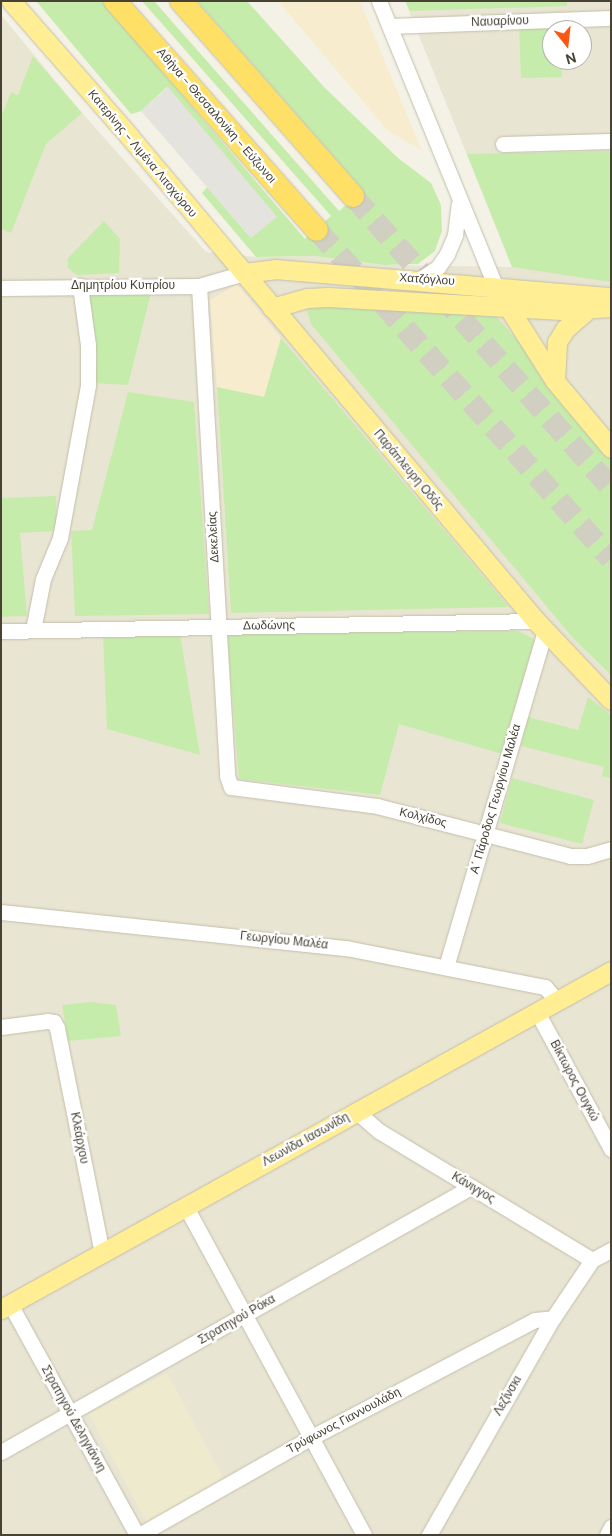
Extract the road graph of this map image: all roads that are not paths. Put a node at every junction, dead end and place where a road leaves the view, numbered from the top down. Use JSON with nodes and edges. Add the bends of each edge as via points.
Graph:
{"nodes":[{"id":1,"x":11,"y":1,"type":"edge"},
{"id":2,"x":115,"y":1,"type":"edge"},
{"id":3,"x":181,"y":1,"type":"edge"},
{"id":4,"x":379,"y":1,"type":"edge"},
{"id":5,"x":611,"y":18,"type":"edge"},
{"id":6,"x":390,"y":26,"type":"junction"},
{"id":7,"x":611,"y":141,"type":"edge"},
{"id":8,"x":503,"y":144,"type":"dead end"},
{"id":9,"x":353,"y":196,"type":"tunnel mouth"},
{"id":10,"x":459,"y":200,"type":"junction"},
{"id":11,"x":317,"y":230,"type":"tunnel mouth"},
{"id":12,"x":244,"y":273,"type":"junction"},
{"id":13,"x":419,"y":280,"type":"junction"},
{"id":14,"x":80,"y":286,"type":"junction"},
{"id":15,"x":200,"y":286,"type":"junction"},
{"id":16,"x":494,"y":286,"type":"junction"},
{"id":17,"x":1,"y":288,"type":"edge"},
{"id":18,"x":611,"y":297,"type":"edge"},
{"id":19,"x":611,"y":307,"type":"edge"},
{"id":20,"x":272,"y":308,"type":"junction"},
{"id":21,"x":508,"y":308,"type":"junction"},
{"id":22,"x":588,"y":309,"type":"junction"},
{"id":23,"x":555,"y":381,"type":"junction"},
{"id":24,"x":611,"y":448,"type":"edge"},
{"id":25,"x":540,"y":626,"type":"junction"},
{"id":26,"x":219,"y":627,"type":"junction"},
{"id":27,"x":33,"y":630,"type":"junction"},
{"id":28,"x":1,"y":631,"type":"edge"},
{"id":29,"x":611,"y":700,"type":"edge"},
{"id":30,"x":231,"y":787,"type":"joint"},
{"id":31,"x":487,"y":834,"type":"junction"},
{"id":32,"x":611,"y":849,"type":"edge"},
{"id":33,"x":1,"y":912,"type":"edge"},
{"id":34,"x":446,"y":967,"type":"junction"},
{"id":35,"x":611,"y":971,"type":"edge"},
{"id":36,"x":557,"y":1001,"type":"junction"},
{"id":37,"x":537,"y":1012,"type":"junction"},
{"id":38,"x":1,"y":1027,"type":"edge"},
{"id":39,"x":357,"y":1112,"type":"junction"},
{"id":40,"x":611,"y":1149,"type":"edge"},
{"id":41,"x":472,"y":1187,"type":"junction"},
{"id":42,"x":186,"y":1207,"type":"junction"},
{"id":43,"x":611,"y":1250,"type":"edge"},
{"id":44,"x":102,"y":1254,"type":"junction"},
{"id":45,"x":592,"y":1260,"type":"junction"},
{"id":46,"x":6,"y":1307,"type":"edge"},
{"id":47,"x":243,"y":1315,"type":"junction"},
{"id":48,"x":553,"y":1318,"type":"junction"},
{"id":49,"x":70,"y":1413,"type":"junction"},
{"id":50,"x":310,"y":1438,"type":"junction"},
{"id":51,"x":1,"y":1452,"type":"edge"},
{"id":52,"x":611,"y":1528,"type":"edge"},
{"id":53,"x":138,"y":1535,"type":"edge"},
{"id":54,"x":364,"y":1535,"type":"edge"},
{"id":55,"x":429,"y":1535,"type":"edge"},
{"id":56,"x":607,"y":1535,"type":"edge"}],
"edges":[{"from":1,"to":12,"type":"main road","name":"Κατερίνης - Λιμένα Λιτοχώρου"},
{"from":2,"to":11,"type":"highway","name":"Αθήνα - Θεσσαλονίκη - Εύζωνοι"},
{"from":3,"to":9,"type":"highway"},
{"from":4,"to":6,"type":"street"},
{"from":5,"to":6,"type":"street","name":"Ναυαρίνου"},
{"from":6,"to":10,"type":"street"},
{"from":7,"to":8,"type":"street"},
{"from":10,"to":13,"type":"street","via":[[455,235],[447,254],[438,267]]},
{"from":10,"to":16,"type":"street"},
{"from":12,"to":13,"type":"main road","name":"Χατζόγλου","via":[[276,269]]},
{"from":12,"to":15,"type":"street","name":"Δημητρίου Κυπρίου"},
{"from":12,"to":20,"type":"main road","name":"Κατερίνης - Λιμένα Λιτοχώρου"},
{"from":13,"to":16,"type":"main road","name":"Χατζόγλου"},
{"from":14,"to":15,"type":"street","name":"Δημητρίου Κυπρίου"},
{"from":14,"to":17,"type":"street","name":"Δημητρίου Κυπρίου"},
{"from":14,"to":27,"type":"street","via":[[88,345],[88,384],[60,538],[43,579]]},
{"from":15,"to":26,"type":"street","name":"Δεκελείας"},
{"from":16,"to":18,"type":"main road","name":"Χατζόγλου"},
{"from":16,"to":21,"type":"main road"},
{"from":19,"to":22,"type":"main road","name":"Χατζόγλου"},
{"from":20,"to":21,"type":"main road","name":"Χατζόγλου","via":[[307,298],[328,297]]},
{"from":20,"to":25,"type":"main road","name":"Παράπλευρη Οδός"},
{"from":21,"to":22,"type":"main road","name":"Χατζόγλου"},
{"from":21,"to":23,"type":"main road"},
{"from":22,"to":23,"type":"main road","via":[[565,329],[558,342]]},
{"from":23,"to":24,"type":"main road"},
{"from":25,"to":26,"type":"street","name":"Δωδώνης"},
{"from":25,"to":29,"type":"main road","name":"Παράπλευρη Οδός"},
{"from":25,"to":31,"type":"street","name":"Α΄ Πάροδος Γεωργίου Μαλέα"},
{"from":26,"to":27,"type":"street","name":"Δωδώνης"},
{"from":26,"to":30,"type":"street","name":"Δεκελείας","via":[[227,776]]},
{"from":27,"to":28,"type":"street","name":"Δωδώνης"},
{"from":30,"to":31,"type":"street","name":"Κολχίδος","via":[[377,806]]},
{"from":31,"to":32,"type":"street","name":"Κολχίδος","via":[[570,856],[587,856]]},
{"from":31,"to":34,"type":"street","name":"Α΄ Πάροδος Γεωργίου Μαλέα"},
{"from":33,"to":34,"type":"street","name":"Γεωργίου Μαλέα","via":[[295,941]]},
{"from":34,"to":36,"type":"street","name":"Γεωργίου Μαλέα","via":[[545,987]]},
{"from":35,"to":36,"type":"main road","name":"Λεωνίδα Ιασωνίδη"},
{"from":36,"to":37,"type":"main road","name":"Λεωνίδα Ιασωνίδη"},
{"from":37,"to":39,"type":"main road","name":"Λεωνίδα Ιασωνίδη"},
{"from":37,"to":40,"type":"street","name":"Βίκτωρος Ουγκώ"},
{"from":38,"to":44,"type":"street","name":"Κλεάρχου","via":[[54,1022]]},
{"from":39,"to":41,"type":"street","name":"Κάνιγγος","via":[[379,1131]]},
{"from":39,"to":42,"type":"main road","name":"Λεωνίδα Ιασωνίδη"},
{"from":41,"to":45,"type":"street","name":"Κάνιγγος"},
{"from":41,"to":47,"type":"street","name":"Στρατηγού Ρόκα"},
{"from":42,"to":44,"type":"main road","name":"Λεωνίδα Ιασωνίδη"},
{"from":42,"to":47,"type":"street"},
{"from":43,"to":45,"type":"street"},
{"from":44,"to":46,"type":"main road","name":"Λεωνίδα Ιασωνίδη"},
{"from":45,"to":48,"type":"street","name":"Λεζίνσκι"},
{"from":46,"to":49,"type":"street","name":"Στρατηγού Δεληγιάννη"},
{"from":47,"to":49,"type":"street","name":"Στρατηγού Ρόκα"},
{"from":47,"to":50,"type":"street"},
{"from":48,"to":50,"type":"street","name":"Τρύφωνος Γιαννουλάδη","via":[[535,1320]]},
{"from":48,"to":55,"type":"street","name":"Λεζίνσκι"},
{"from":49,"to":51,"type":"street","name":"Στρατηγού Ρόκα"},
{"from":49,"to":53,"type":"street","name":"Στρατηγού Δεληγιάννη"},
{"from":50,"to":53,"type":"street","name":"Τρύφωνος Γιαννουλάδη"},
{"from":50,"to":54,"type":"street"},
{"from":52,"to":56,"type":"street"}]}
